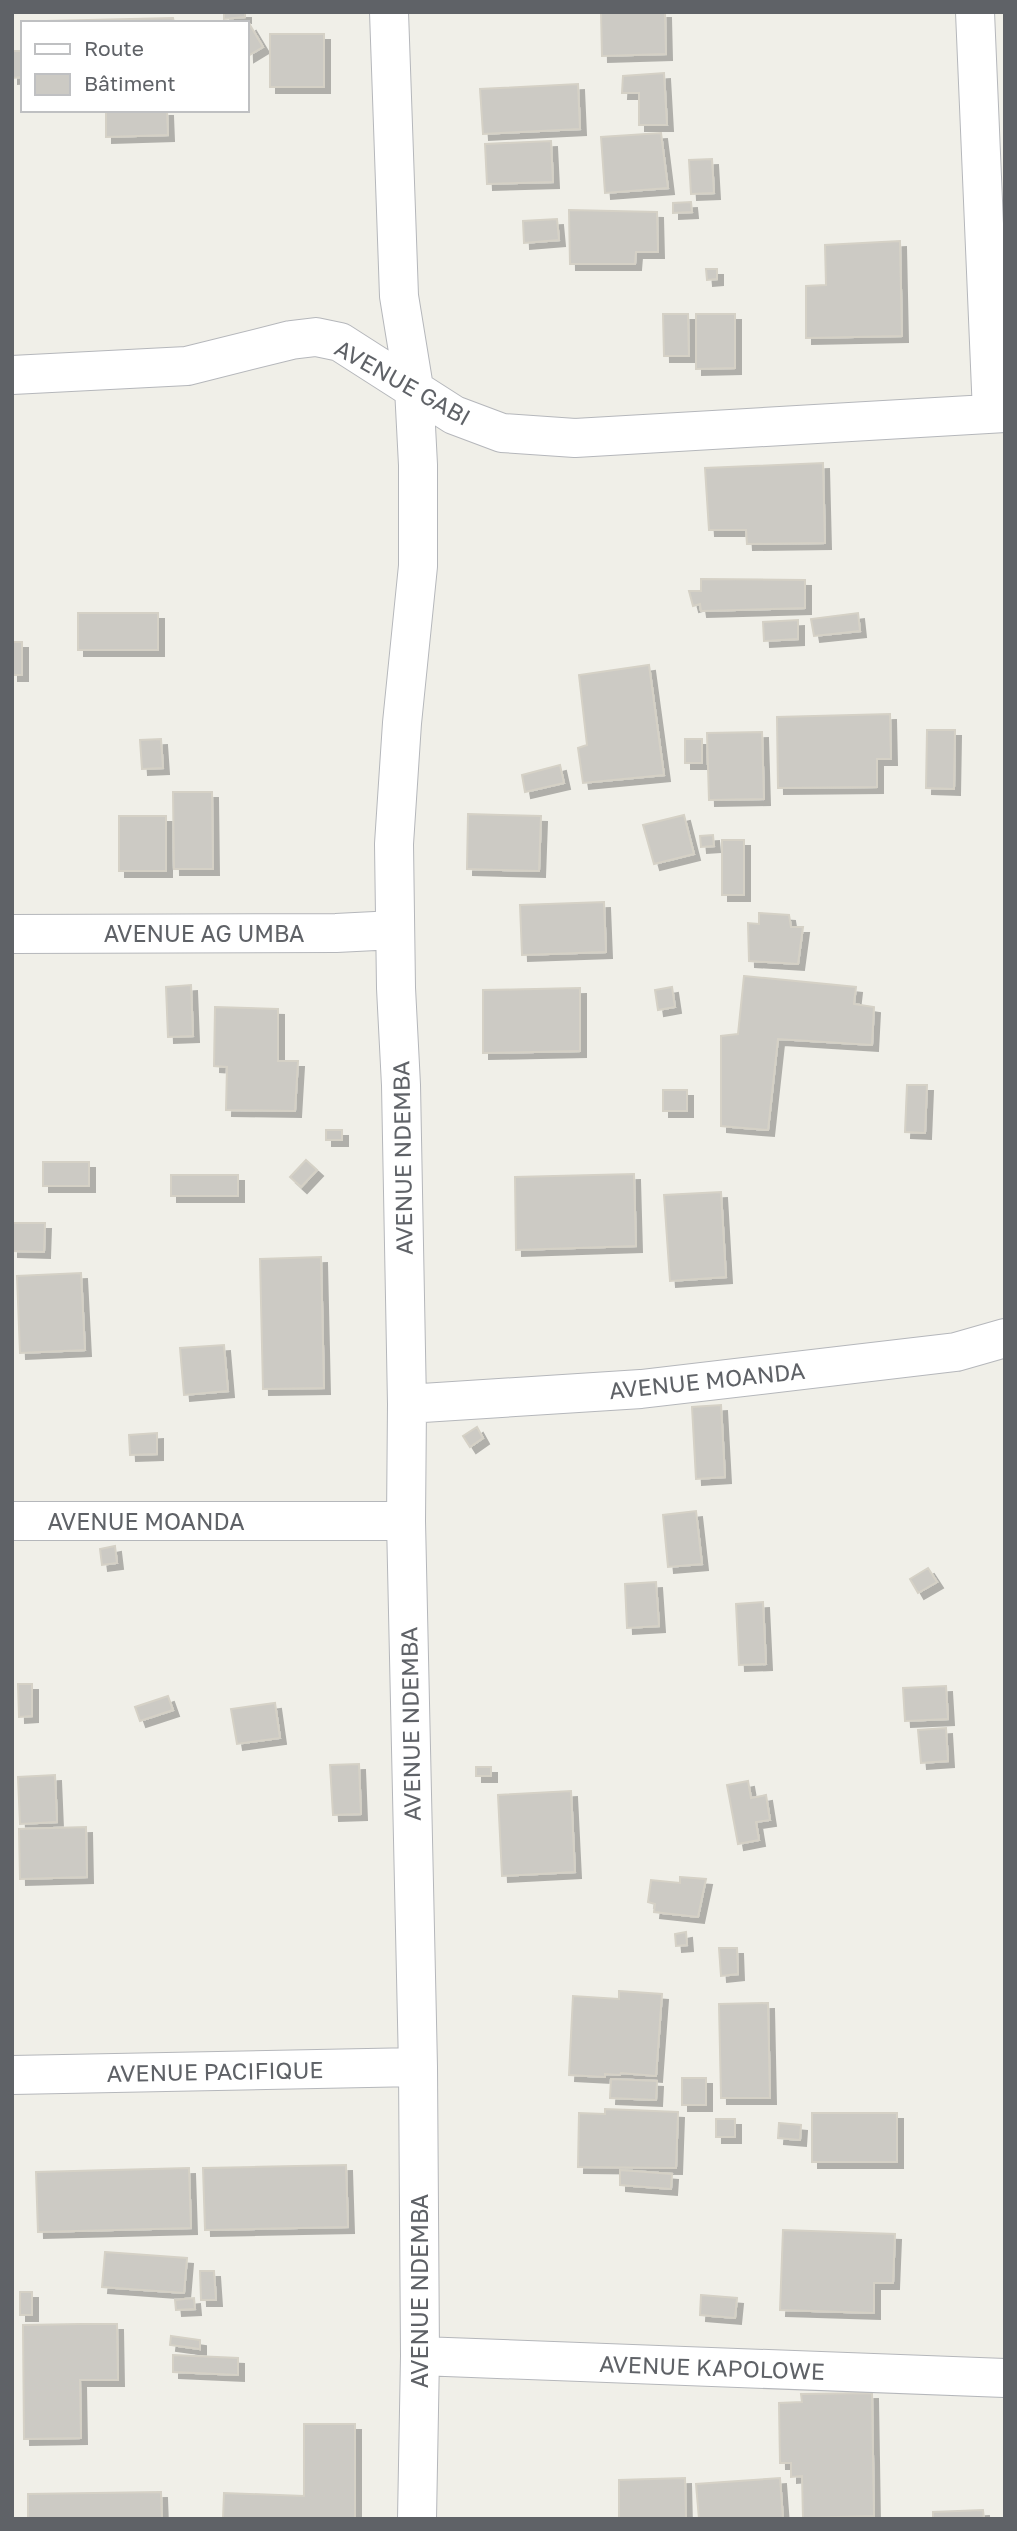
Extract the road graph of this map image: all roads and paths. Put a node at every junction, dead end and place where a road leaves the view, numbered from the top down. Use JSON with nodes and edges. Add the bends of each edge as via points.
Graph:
{"nodes":[{"id":1,"x":389,"y":12,"type":"edge"},
{"id":2,"x":975,"y":12,"type":"edge"},
{"id":3,"x":12,"y":375,"type":"edge"},
{"id":4,"x":414,"y":388,"type":"junction"},
{"id":5,"x":998,"y":413,"type":"edge"},
{"id":6,"x":395,"y":930,"type":"junction"},
{"id":7,"x":12,"y":934,"type":"edge"},
{"id":8,"x":1005,"y":1338,"type":"edge"},
{"id":9,"x":407,"y":1404,"type":"junction"},
{"id":10,"x":12,"y":1521,"type":"edge"},
{"id":11,"x":406,"y":1521,"type":"junction"},
{"id":12,"x":418,"y":2067,"type":"junction"},
{"id":13,"x":12,"y":2074,"type":"edge"},
{"id":14,"x":420,"y":2356,"type":"junction"},
{"id":15,"x":1005,"y":2378,"type":"edge"},
{"id":16,"x":417,"y":2519,"type":"edge"}],
"edges":[{"from":1,"to":4,"type":"street","name":"AVENUE NDEMBA","via":[[399,296]]},
{"from":2,"to":5,"type":"street"},
{"from":3,"to":4,"type":"street","name":"AVENUE GABI","via":[[187,366],[316,337],[341,342]]},
{"from":4,"to":5,"type":"street","name":"AVENUE GABI","via":[[454,415],[502,433],[575,438]]},
{"from":4,"to":6,"type":"street","name":"AVENUE NDEMBA","via":[[418,566],[394,844]]},
{"from":6,"to":7,"type":"street","name":"AVENUE AG UMBA"},
{"from":6,"to":9,"type":"street","name":"AVENUE NDEMBA"},
{"from":8,"to":9,"type":"street","name":"AVENUE MOANDA","via":[[957,1352],[655,1387]]},
{"from":9,"to":11,"type":"street","name":"AVENUE NDEMBA"},
{"from":10,"to":11,"type":"street","name":"AVENUE MOANDA"},
{"from":11,"to":12,"type":"street","name":"AVENUE NDEMBA"},
{"from":12,"to":13,"type":"street","name":"AVENUE PACIFIQUE"},
{"from":12,"to":14,"type":"street","name":"AVENUE NDEMBA"},
{"from":14,"to":15,"type":"street","name":"AVENUE KAPOLOWE"},
{"from":14,"to":16,"type":"street","name":"AVENUE NDEMBA"}]}
